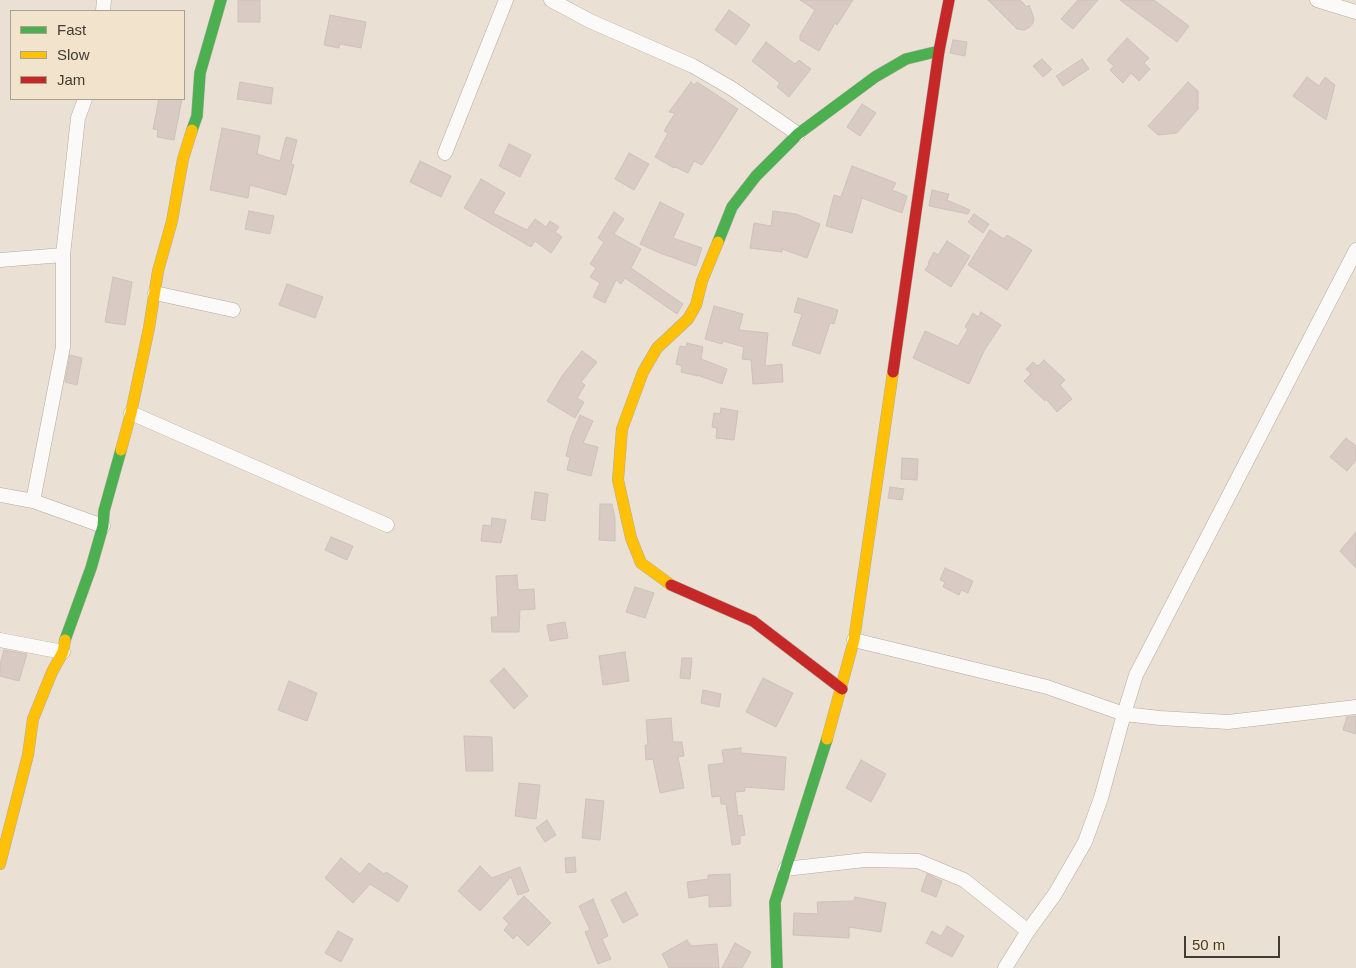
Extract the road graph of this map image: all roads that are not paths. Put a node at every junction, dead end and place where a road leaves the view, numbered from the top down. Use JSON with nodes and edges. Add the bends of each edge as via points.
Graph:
{"nodes":[{"id":1,"x":221,"y":0,"type":"edge"},
{"id":2,"x":506,"y":0,"type":"edge"},
{"id":3,"x":551,"y":0,"type":"edge"},
{"id":4,"x":949,"y":0,"type":"edge"},
{"id":5,"x":1317,"y":0,"type":"edge"},
{"id":6,"x":1356,"y":12,"type":"edge"},
{"id":7,"x":939,"y":51,"type":"junction"},
{"id":8,"x":85,"y":100,"type":"edge"},
{"id":9,"x":798,"y":134,"type":"junction"},
{"id":10,"x":445,"y":153,"type":"dead end"},
{"id":11,"x":1356,"y":250,"type":"edge"},
{"id":12,"x":63,"y":255,"type":"junction"},
{"id":13,"x":0,"y":260,"type":"edge"},
{"id":14,"x":155,"y":293,"type":"junction"},
{"id":15,"x":233,"y":310,"type":"dead end"},
{"id":16,"x":131,"y":413,"type":"junction"},
{"id":17,"x":0,"y":495,"type":"edge"},
{"id":18,"x":33,"y":501,"type":"junction"},
{"id":19,"x":386,"y":525,"type":"dead end"},
{"id":20,"x":103,"y":526,"type":"junction"},
{"id":21,"x":0,"y":640,"type":"edge"},
{"id":22,"x":854,"y":640,"type":"junction"},
{"id":23,"x":64,"y":652,"type":"junction"},
{"id":24,"x":842,"y":689,"type":"junction"},
{"id":25,"x":1356,"y":707,"type":"edge"},
{"id":26,"x":1124,"y":714,"type":"junction"},
{"id":27,"x":0,"y":864,"type":"edge"},
{"id":28,"x":785,"y":869,"type":"junction"},
{"id":29,"x":1028,"y":931,"type":"junction"},
{"id":30,"x":777,"y":968,"type":"edge"},
{"id":31,"x":1005,"y":968,"type":"edge"}],
"edges":[{"from":1,"to":14,"type":"street","via":[[200,73],[197,116],[182,160]]},
{"from":2,"to":10,"type":"street"},
{"from":3,"to":9,"type":"street","via":[[590,21],[693,66]]},
{"from":4,"to":7,"type":"street"},
{"from":5,"to":6,"type":"street"},
{"from":7,"to":9,"type":"street","via":[[906,59],[875,77]]},
{"from":7,"to":22,"type":"street"},
{"from":8,"to":12,"type":"street","via":[[78,118]]},
{"from":9,"to":24,"type":"street","via":[[756,176],[732,207],[696,305],[688,319],[656,348],[643,372],[622,428],[618,480],[631,538],[641,564],[673,587],[753,621]]},
{"from":11,"to":26,"type":"street","via":[[1136,674]]},
{"from":12,"to":13,"type":"street"},
{"from":12,"to":18,"type":"street","via":[[63,347]]},
{"from":14,"to":15,"type":"street"},
{"from":14,"to":16,"type":"street"},
{"from":16,"to":19,"type":"street"},
{"from":16,"to":20,"type":"street","via":[[104,511]]},
{"from":17,"to":18,"type":"street"},
{"from":18,"to":20,"type":"street"},
{"from":20,"to":23,"type":"street"},
{"from":21,"to":23,"type":"street"},
{"from":22,"to":24,"type":"street"},
{"from":22,"to":26,"type":"street","via":[[1047,687]]},
{"from":23,"to":27,"type":"street","via":[[33,719],[28,755]]},
{"from":24,"to":28,"type":"street"},
{"from":25,"to":26,"type":"street","via":[[1228,722]]},
{"from":26,"to":29,"type":"street","via":[[1085,842],[1055,894]]},
{"from":28,"to":29,"type":"street","via":[[865,860],[918,861],[964,880]]},
{"from":28,"to":30,"type":"street","via":[[776,902]]},
{"from":29,"to":31,"type":"street"}]}
